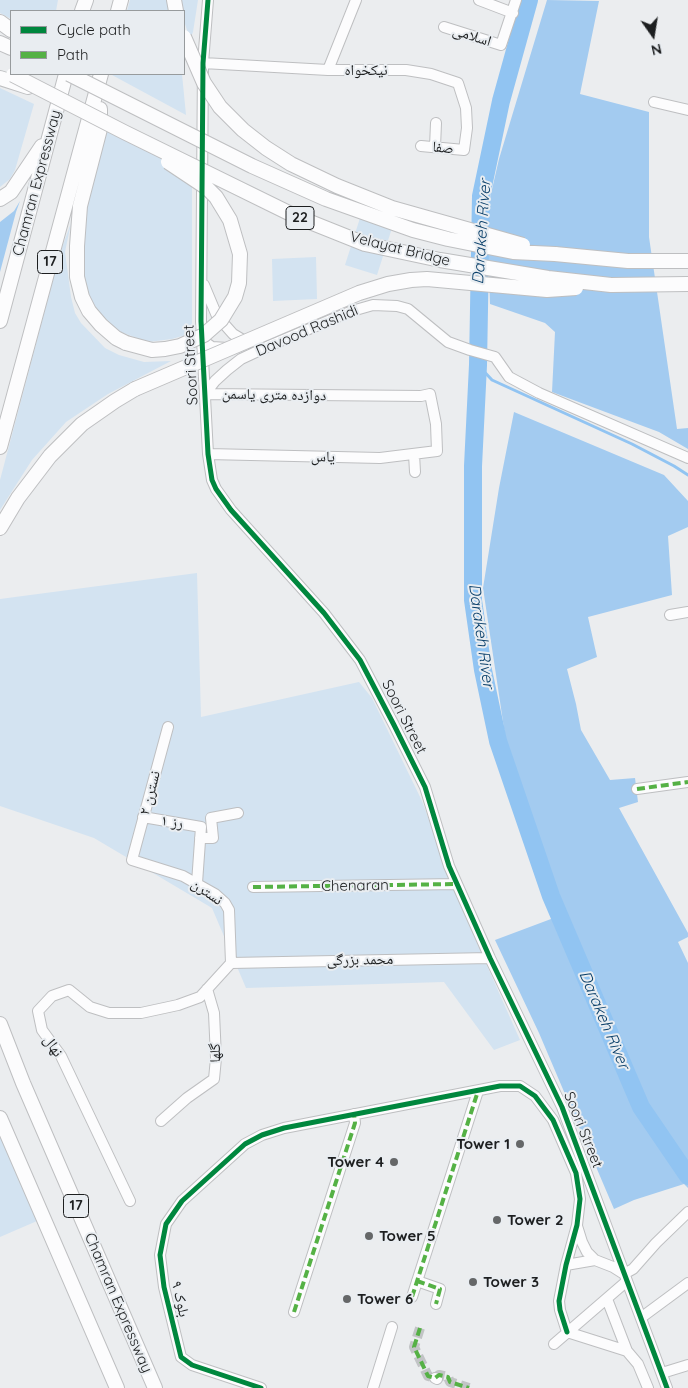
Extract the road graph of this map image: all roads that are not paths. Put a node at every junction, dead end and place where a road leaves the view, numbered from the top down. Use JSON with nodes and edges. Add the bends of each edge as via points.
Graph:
{"nodes":[{"id":1,"x":208,"y":0,"type":"edge"},
{"id":2,"x":356,"y":0,"type":"edge"},
{"id":3,"x":479,"y":0,"type":"edge"},
{"id":4,"x":516,"y":0,"type":"edge"},
{"id":5,"x":513,"y":13,"type":"junction"},
{"id":6,"x":444,"y":27,"type":"dead end"},
{"id":7,"x":185,"y":41,"type":"edge"},
{"id":8,"x":203,"y":63,"type":"junction"},
{"id":9,"x":0,"y":69,"type":"edge"},
{"id":10,"x":328,"y":70,"type":"junction"},
{"id":11,"x":68,"y":75,"type":"edge"},
{"id":12,"x":70,"y":75,"type":"edge"},
{"id":13,"x":7,"y":76,"type":"edge"},
{"id":14,"x":101,"y":76,"type":"edge"},
{"id":15,"x":654,"y":102,"type":"dead end"},
{"id":16,"x":688,"y":110,"type":"edge"},
{"id":17,"x":436,"y":123,"type":"dead end"},
{"id":18,"x":124,"y":132,"type":"junction"},
{"id":19,"x":50,"y":133,"type":"junction"},
{"id":20,"x":421,"y":146,"type":"dead end"},
{"id":21,"x":435,"y":147,"type":"junction"},
{"id":22,"x":464,"y":150,"type":"joint"},
{"id":23,"x":0,"y":199,"type":"edge"},
{"id":24,"x":555,"y":254,"type":"junction"},
{"id":25,"x":688,"y":261,"type":"edge"},
{"id":26,"x":202,"y":280,"type":"junction"},
{"id":27,"x":688,"y":284,"type":"edge"},
{"id":28,"x":611,"y":285,"type":"junction"},
{"id":29,"x":217,"y":316,"type":"junction"},
{"id":30,"x":0,"y":321,"type":"edge"},
{"id":31,"x":201,"y":321,"type":"junction"},
{"id":32,"x":202,"y":340,"type":"junction"},
{"id":33,"x":271,"y":345,"type":"junction"},
{"id":34,"x":205,"y":394,"type":"junction"},
{"id":35,"x":0,"y":446,"type":"edge"},
{"id":36,"x":437,"y":452,"type":"joint"},
{"id":37,"x":208,"y":454,"type":"junction"},
{"id":38,"x":414,"y":454,"type":"junction"},
{"id":39,"x":688,"y":458,"type":"edge"},
{"id":40,"x":414,"y":472,"type":"dead end"},
{"id":41,"x":0,"y":528,"type":"edge"},
{"id":42,"x":688,"y":612,"type":"edge"},
{"id":43,"x":670,"y":615,"type":"dead end"},
{"id":44,"x":168,"y":727,"type":"dead end"},
{"id":45,"x":688,"y":782,"type":"edge"},
{"id":46,"x":638,"y":789,"type":"dead end"},
{"id":47,"x":238,"y":813,"type":"dead end"},
{"id":48,"x":143,"y":817,"type":"junction"},
{"id":49,"x":200,"y":838,"type":"junction"},
{"id":50,"x":132,"y":860,"type":"joint"},
{"id":51,"x":197,"y":883,"type":"junction"},
{"id":52,"x":457,"y":884,"type":"junction"},
{"id":53,"x":252,"y":887,"type":"dead end"},
{"id":54,"x":490,"y":958,"type":"junction"},
{"id":55,"x":230,"y":963,"type":"junction"},
{"id":56,"x":207,"y":989,"type":"junction"},
{"id":57,"x":0,"y":1024,"type":"edge"},
{"id":58,"x":478,"y":1091,"type":"junction"},
{"id":59,"x":354,"y":1114,"type":"junction"},
{"id":60,"x":0,"y":1118,"type":"edge"},
{"id":61,"x":161,"y":1121,"type":"dead end"},
{"id":62,"x":130,"y":1201,"type":"dead end"},
{"id":63,"x":688,"y":1212,"type":"edge"},
{"id":64,"x":577,"y":1225,"type":"junction"},
{"id":65,"x":594,"y":1260,"type":"junction"},
{"id":66,"x":566,"y":1265,"type":"junction"},
{"id":67,"x":626,"y":1278,"type":"junction"},
{"id":68,"x":417,"y":1282,"type":"junction"},
{"id":69,"x":688,"y":1283,"type":"edge"},
{"id":70,"x":412,"y":1297,"type":"dead end"},
{"id":71,"x":608,"y":1299,"type":"junction"},
{"id":72,"x":436,"y":1304,"type":"dead end"},
{"id":73,"x":294,"y":1312,"type":"dead end"},
{"id":74,"x":642,"y":1317,"type":"junction"},
{"id":75,"x":392,"y":1327,"type":"dead end"},
{"id":76,"x":567,"y":1332,"type":"junction"},
{"id":77,"x":554,"y":1344,"type":"dead end"},
{"id":78,"x":627,"y":1351,"type":"junction"},
{"id":79,"x":103,"y":1355,"type":"junction"},
{"id":80,"x":688,"y":1364,"type":"edge"},
{"id":81,"x":662,"y":1373,"type":"junction"},
{"id":82,"x":110,"y":1388,"type":"edge"},
{"id":83,"x":117,"y":1388,"type":"edge"},
{"id":84,"x":154,"y":1388,"type":"edge"},
{"id":85,"x":262,"y":1388,"type":"edge"},
{"id":86,"x":373,"y":1388,"type":"edge"},
{"id":87,"x":648,"y":1388,"type":"edge"},
{"id":88,"x":667,"y":1388,"type":"edge"}],
"edges":[{"from":1,"to":8,"type":"street","name":"Soori Street"},
{"from":2,"to":10,"type":"street"},
{"from":3,"to":5,"type":"street"},
{"from":4,"to":5,"type":"street"},
{"from":5,"to":6,"type":"street","name":"اسلامی","via":[[501,45]]},
{"from":7,"to":24,"type":"highway","bridge":true,"via":[[204,83],[220,107],[243,130],[291,164],[392,208]]},
{"from":8,"to":10,"type":"street","name":"نیکخواه"},
{"from":8,"to":26,"type":"street","name":"Soori Street"},
{"from":9,"to":13,"type":"highway","number":"22"},
{"from":10,"to":22,"type":"street","name":"نیکخواه","via":[[406,70],[458,83],[466,108]]},
{"from":11,"to":19,"type":"highway","name":"Chamran Expressway","number":"17"},
{"from":12,"to":24,"type":"highway","name":"Velayat Bridge","number":"22","bridge":true,"via":[[252,166],[326,199],[448,239],[513,252]]},
{"from":13,"to":18,"type":"highway","name":"Velayat Bridge","number":"22","bridge":true},
{"from":14,"to":18,"type":"highway","bridge":true,"via":[[100,129],[80,206],[77,277],[82,297],[89,311],[116,338],[152,350],[180,346],[204,335],[222,320],[235,297],[240,268],[235,234],[230,220],[207,188]]},
{"from":14,"to":35,"type":"highway","number":"17"},
{"from":15,"to":16,"type":"street"},
{"from":17,"to":21,"type":"street"},
{"from":18,"to":28,"type":"highway","name":"Velayat Bridge","number":"22","bridge":true,"via":[[295,216],[365,244],[529,275]]},
{"from":19,"to":23,"type":"highway","via":[[12,192]]},
{"from":19,"to":30,"type":"highway","name":"Chamran Expressway","number":"17"},
{"from":20,"to":21,"type":"street","name":"صفا"},
{"from":21,"to":22,"type":"street","name":"صفا"},
{"from":24,"to":25,"type":"highway","number":"22","via":[[628,261]]},
{"from":26,"to":29,"type":"street"},
{"from":26,"to":31,"type":"street","name":"Soori Street"},
{"from":27,"to":28,"type":"highway","number":"22"},
{"from":28,"to":41,"type":"highway","bridge":true,"via":[[547,290],[427,279],[388,284],[359,293],[135,389],[115,401],[82,424],[50,456]]},
{"from":29,"to":31,"type":"street","via":[[207,312]]},
{"from":29,"to":33,"type":"street","via":[[240,340],[254,345]]},
{"from":31,"to":32,"type":"street","name":"Soori Street"},
{"from":32,"to":33,"type":"street","via":[[212,347],[234,349]]},
{"from":32,"to":34,"type":"street","name":"Soori Street"},
{"from":33,"to":34,"type":"street","name":"Davood Rashidi","via":[[241,359]]},
{"from":33,"to":39,"type":"street","name":"Davood Rashidi","via":[[352,311],[373,305],[403,307],[448,342],[495,356],[509,377],[539,393]]},
{"from":34,"to":36,"type":"street","name":"دوازده متری یاسمن","via":[[430,394]]},
{"from":34,"to":37,"type":"street","name":"Soori Street"},
{"from":36,"to":38,"type":"street","name":"یاس"},
{"from":37,"to":38,"type":"street","name":"یاس","via":[[380,458]]},
{"from":37,"to":52,"type":"street","name":"Soori Street","via":[[212,480],[231,510],[324,613],[360,660],[425,787]]},
{"from":38,"to":40,"type":"street"},
{"from":42,"to":43,"type":"street"},
{"from":44,"to":48,"type":"street","name":"نسترن ۲"},
{"from":45,"to":46,"type":"street"},
{"from":47,"to":49,"type":"street","via":[[211,818],[213,838]]},
{"from":48,"to":49,"type":"street","name":"رز ۱","via":[[200,827]]},
{"from":48,"to":50,"type":"street","name":"نسترن ۲"},
{"from":49,"to":51,"type":"street"},
{"from":50,"to":51,"type":"street","name":"نسترن"},
{"from":51,"to":55,"type":"street","name":"نسترن","via":[[215,894],[229,910]]},
{"from":52,"to":53,"type":"street","name":"Chenaran"},
{"from":52,"to":54,"type":"street","name":"Soori Street"},
{"from":54,"to":55,"type":"street","name":"محمد بزرگی"},
{"from":54,"to":67,"type":"street","name":"Soori Street","via":[[562,1107]]},
{"from":55,"to":56,"type":"street","name":"نهال"},
{"from":56,"to":61,"type":"street","name":"گلها","via":[[214,1013],[214,1079]]},
{"from":56,"to":62,"type":"street","name":"نهال","via":[[200,998],[141,1013],[109,1013],[90,1007],[69,990],[52,996],[38,1011],[42,1030],[61,1056]]},
{"from":57,"to":84,"type":"highway","name":"Chamran Expressway","number":"17","via":[[22,1083]]},
{"from":58,"to":59,"type":"street"},
{"from":58,"to":64,"type":"street","via":[[520,1086],[535,1096],[553,1120],[576,1174],[580,1199]]},
{"from":58,"to":68,"type":"street"},
{"from":59,"to":73,"type":"street","via":[[355,1123]]},
{"from":59,"to":85,"type":"street","name":"بلوک ۹","via":[[284,1128],[245,1144],[182,1202],[166,1224],[160,1255],[164,1288],[181,1357],[192,1365]]},
{"from":60,"to":79,"type":"highway","number":"17"},
{"from":63,"to":67,"type":"street"},
{"from":64,"to":65,"type":"street","via":[[582,1242]]},
{"from":64,"to":66,"type":"street"},
{"from":65,"to":66,"type":"street"},
{"from":65,"to":67,"type":"street","via":[[614,1267]]},
{"from":66,"to":76,"type":"street","via":[[559,1301]]},
{"from":67,"to":71,"type":"street"},
{"from":67,"to":74,"type":"street","name":"Soori Street"},
{"from":68,"to":70,"type":"street"},
{"from":68,"to":72,"type":"street","via":[[440,1289]]},
{"from":69,"to":74,"type":"street"},
{"from":71,"to":76,"type":"street"},
{"from":71,"to":78,"type":"street"},
{"from":74,"to":81,"type":"street","name":"Soori Street"},
{"from":75,"to":86,"type":"street"},
{"from":76,"to":77,"type":"street"},
{"from":76,"to":78,"type":"street"},
{"from":78,"to":87,"type":"street","via":[[638,1364]]},
{"from":79,"to":82,"type":"highway"},
{"from":79,"to":83,"type":"highway","number":"17"},
{"from":80,"to":81,"type":"street"},
{"from":81,"to":88,"type":"street","name":"Soori Street"}]}
